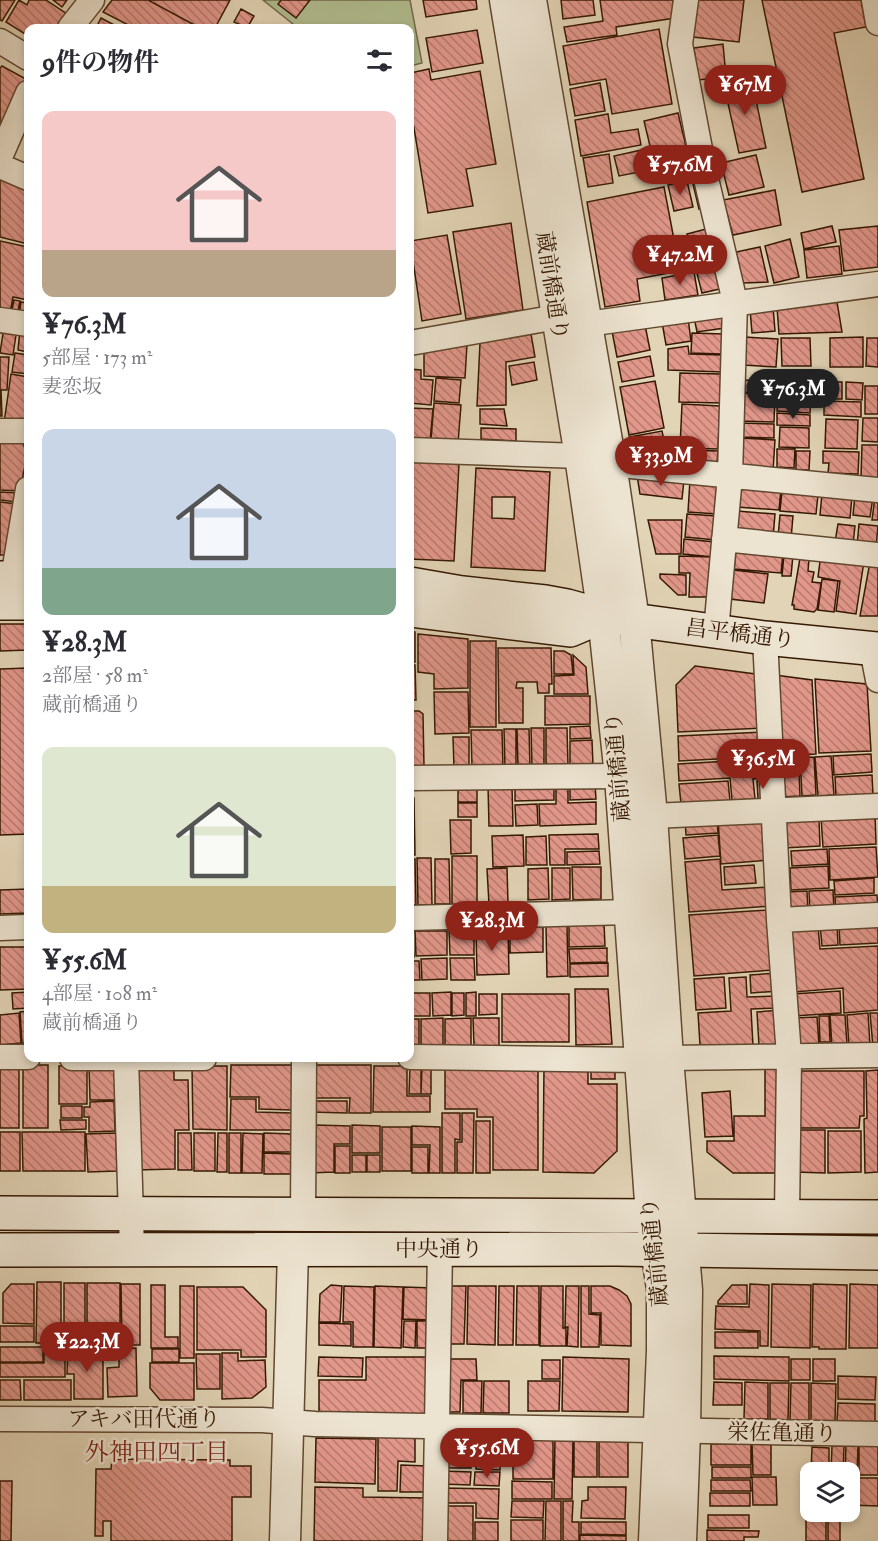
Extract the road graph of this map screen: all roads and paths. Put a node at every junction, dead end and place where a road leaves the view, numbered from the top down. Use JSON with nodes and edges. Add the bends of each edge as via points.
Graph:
{"nodes":[{"id":1,"x":92,"y":0,"type":"edge"},
{"id":2,"x":505,"y":0,"type":"edge"},
{"id":3,"x":531,"y":0,"type":"edge"},
{"id":4,"x":687,"y":0,"type":"edge"},
{"id":5,"x":873,"y":0,"type":"edge"},
{"id":6,"x":878,"y":23,"type":"edge"},
{"id":7,"x":73,"y":24,"type":"edge"},
{"id":8,"x":0,"y":41,"type":"edge"},
{"id":9,"x":24,"y":56,"type":"edge"},
{"id":10,"x":24,"y":102,"type":"edge"},
{"id":11,"x":0,"y":157,"type":"edge"},
{"id":12,"x":0,"y":166,"type":"edge"},
{"id":13,"x":24,"y":176,"type":"edge"},
{"id":14,"x":878,"y":284,"type":"edge"},
{"id":15,"x":735,"y":302,"type":"junction"},
{"id":16,"x":557,"y":317,"type":"junction"},
{"id":17,"x":0,"y":320,"type":"edge"},
{"id":18,"x":24,"y":323,"type":"edge"},
{"id":19,"x":587,"y":324,"type":"junction"},
{"id":20,"x":414,"y":342,"type":"edge"},
{"id":21,"x":0,"y":431,"type":"edge"},
{"id":22,"x":24,"y":431,"type":"edge"},
{"id":23,"x":414,"y":450,"type":"edge"},
{"id":24,"x":580,"y":456,"type":"junction"},
{"id":25,"x":611,"y":464,"type":"junction"},
{"id":26,"x":730,"y":476,"type":"junction"},
{"id":27,"x":878,"y":490,"type":"edge"},
{"id":28,"x":24,"y":517,"type":"edge"},
{"id":29,"x":724,"y":539,"type":"junction"},
{"id":30,"x":878,"y":555,"type":"edge"},
{"id":31,"x":414,"y":585,"type":"edge"},
{"id":32,"x":14,"y":588,"type":"edge"},
{"id":33,"x":414,"y":610,"type":"edge"},
{"id":34,"x":619,"y":618,"type":"junction"},
{"id":35,"x":716,"y":631,"type":"junction"},
{"id":36,"x":765,"y":638,"type":"junction"},
{"id":37,"x":876,"y":659,"type":"edge"},
{"id":38,"x":620,"y":776,"type":"junction"},
{"id":39,"x":414,"y":778,"type":"edge"},
{"id":40,"x":878,"y":806,"type":"edge"},
{"id":41,"x":774,"y":811,"type":"junction"},
{"id":42,"x":652,"y":816,"type":"junction"},
{"id":43,"x":629,"y":912,"type":"junction"},
{"id":44,"x":878,"y":915,"type":"edge"},
{"id":45,"x":414,"y":918,"type":"edge"},
{"id":46,"x":779,"y":920,"type":"junction"},
{"id":47,"x":24,"y":927,"type":"edge"},
{"id":48,"x":0,"y":928,"type":"edge"},
{"id":49,"x":878,"y":1055,"type":"edge"},
{"id":50,"x":789,"y":1056,"type":"junction"},
{"id":51,"x":0,"y":1057,"type":"edge"},
{"id":52,"x":24,"y":1057,"type":"edge"},
{"id":53,"x":414,"y":1057,"type":"edge"},
{"id":54,"x":668,"y":1058,"type":"junction"},
{"id":55,"x":638,"y":1060,"type":"junction"},
{"id":56,"x":126,"y":1062,"type":"edge"},
{"id":57,"x":304,"y":1062,"type":"edge"},
{"id":58,"x":0,"y":1213,"type":"edge"},
{"id":59,"x":131,"y":1213,"type":"junction"},
{"id":60,"x":303,"y":1215,"type":"junction"},
{"id":61,"x":666,"y":1216,"type":"junction"},
{"id":62,"x":787,"y":1216,"type":"junction"},
{"id":63,"x":878,"y":1217,"type":"edge"},
{"id":64,"x":132,"y":1249,"type":"junction"},
{"id":65,"x":440,"y":1249,"type":"junction"},
{"id":66,"x":0,"y":1250,"type":"edge"},
{"id":67,"x":292,"y":1250,"type":"junction"},
{"id":68,"x":669,"y":1250,"type":"junction"},
{"id":69,"x":878,"y":1253,"type":"edge"},
{"id":70,"x":0,"y":1419,"type":"edge"},
{"id":71,"x":288,"y":1422,"type":"junction"},
{"id":72,"x":437,"y":1425,"type":"junction"},
{"id":73,"x":672,"y":1430,"type":"junction"},
{"id":74,"x":878,"y":1434,"type":"edge"},
{"id":75,"x":285,"y":1541,"type":"edge"},
{"id":76,"x":435,"y":1541,"type":"edge"},
{"id":77,"x":654,"y":1541,"type":"edge"},
{"id":78,"x":681,"y":1541,"type":"edge"}],
"edges":[{"from":1,"to":7,"type":"street"},
{"from":2,"to":16,"type":"street","name":"蔵前橋通り"},
{"from":3,"to":19,"type":"street","name":"蔵前橋通り"},
{"from":4,"to":15,"type":"street","via":[[680,44]]},
{"from":5,"to":6,"type":"street"},
{"from":8,"to":9,"type":"street"},
{"from":10,"to":11,"type":"street"},
{"from":12,"to":13,"type":"street"},
{"from":14,"to":15,"type":"street"},
{"from":15,"to":19,"type":"street"},
{"from":15,"to":26,"type":"street"},
{"from":16,"to":20,"type":"street"},
{"from":16,"to":24,"type":"street","name":"蔵前橋通り"},
{"from":17,"to":18,"type":"street"},
{"from":19,"to":25,"type":"street","name":"蔵前橋通り"},
{"from":21,"to":22,"type":"street"},
{"from":23,"to":24,"type":"street"},
{"from":24,"to":34,"type":"street","name":"蔵前橋通り"},
{"from":25,"to":26,"type":"street"},
{"from":25,"to":34,"type":"street","name":"蔵前橋通り"},
{"from":26,"to":27,"type":"street"},
{"from":26,"to":29,"type":"street"},
{"from":28,"to":32,"type":"street"},
{"from":29,"to":30,"type":"street"},
{"from":29,"to":35,"type":"street"},
{"from":31,"to":34,"type":"main road","name":"昌平橋通り","via":[[556,604]]},
{"from":33,"to":34,"type":"main road","via":[[570,630]]},
{"from":34,"to":35,"type":"main road","name":"昌平橋通り"},
{"from":34,"to":38,"type":"street","name":"蔵前橋通り"},
{"from":34,"to":42,"type":"street","name":"蔵前橋通り"},
{"from":35,"to":36,"type":"main road","name":"昌平橋通り"},
{"from":36,"to":37,"type":"main road","name":"昌平橋通り"},
{"from":36,"to":41,"type":"street"},
{"from":38,"to":39,"type":"street"},
{"from":38,"to":43,"type":"street","name":"蔵前橋通り"},
{"from":40,"to":41,"type":"street"},
{"from":41,"to":42,"type":"street"},
{"from":41,"to":46,"type":"street"},
{"from":42,"to":54,"type":"street","name":"蔵前橋通り"},
{"from":43,"to":45,"type":"street"},
{"from":43,"to":55,"type":"street","name":"蔵前橋通り"},
{"from":44,"to":46,"type":"street"},
{"from":46,"to":50,"type":"street"},
{"from":47,"to":48,"type":"street"},
{"from":49,"to":50,"type":"street"},
{"from":50,"to":54,"type":"street"},
{"from":50,"to":62,"type":"street"},
{"from":51,"to":52,"type":"street"},
{"from":53,"to":55,"type":"street"},
{"from":54,"to":61,"type":"street","name":"蔵前橋通り"},
{"from":55,"to":61,"type":"street","name":"蔵前橋通り"},
{"from":56,"to":59,"type":"street"},
{"from":57,"to":60,"type":"street"},
{"from":58,"to":59,"type":"main road","name":"中央通り"},
{"from":59,"to":60,"type":"main road","name":"中央通り"},
{"from":59,"to":64,"type":"street"},
{"from":60,"to":61,"type":"main road","name":"中央通り"},
{"from":61,"to":62,"type":"main road","name":"中央通り"},
{"from":61,"to":68,"type":"street","name":"蔵前橋通り"},
{"from":62,"to":63,"type":"main road","name":"中央通り"},
{"from":64,"to":66,"type":"main road","name":"中央通り"},
{"from":64,"to":67,"type":"main road","name":"中央通り"},
{"from":65,"to":67,"type":"main road","name":"中央通り"},
{"from":65,"to":68,"type":"main road","name":"中央通り"},
{"from":65,"to":72,"type":"street"},
{"from":67,"to":71,"type":"street"},
{"from":68,"to":69,"type":"main road","name":"中央通り"},
{"from":68,"to":73,"type":"street","name":"蔵前橋通り","via":[[662,1289]]},
{"from":70,"to":71,"type":"street","name":"アキバ田代通り"},
{"from":71,"to":72,"type":"street","name":"アキバ田代通り"},
{"from":71,"to":75,"type":"street"},
{"from":72,"to":73,"type":"street","name":"栄佐亀通り"},
{"from":72,"to":76,"type":"street"},
{"from":73,"to":74,"type":"street","name":"栄佐亀通り"},
{"from":73,"to":77,"type":"street","name":"蔵前橋通り"},
{"from":73,"to":78,"type":"street","name":"蔵前橋通り"}]}
